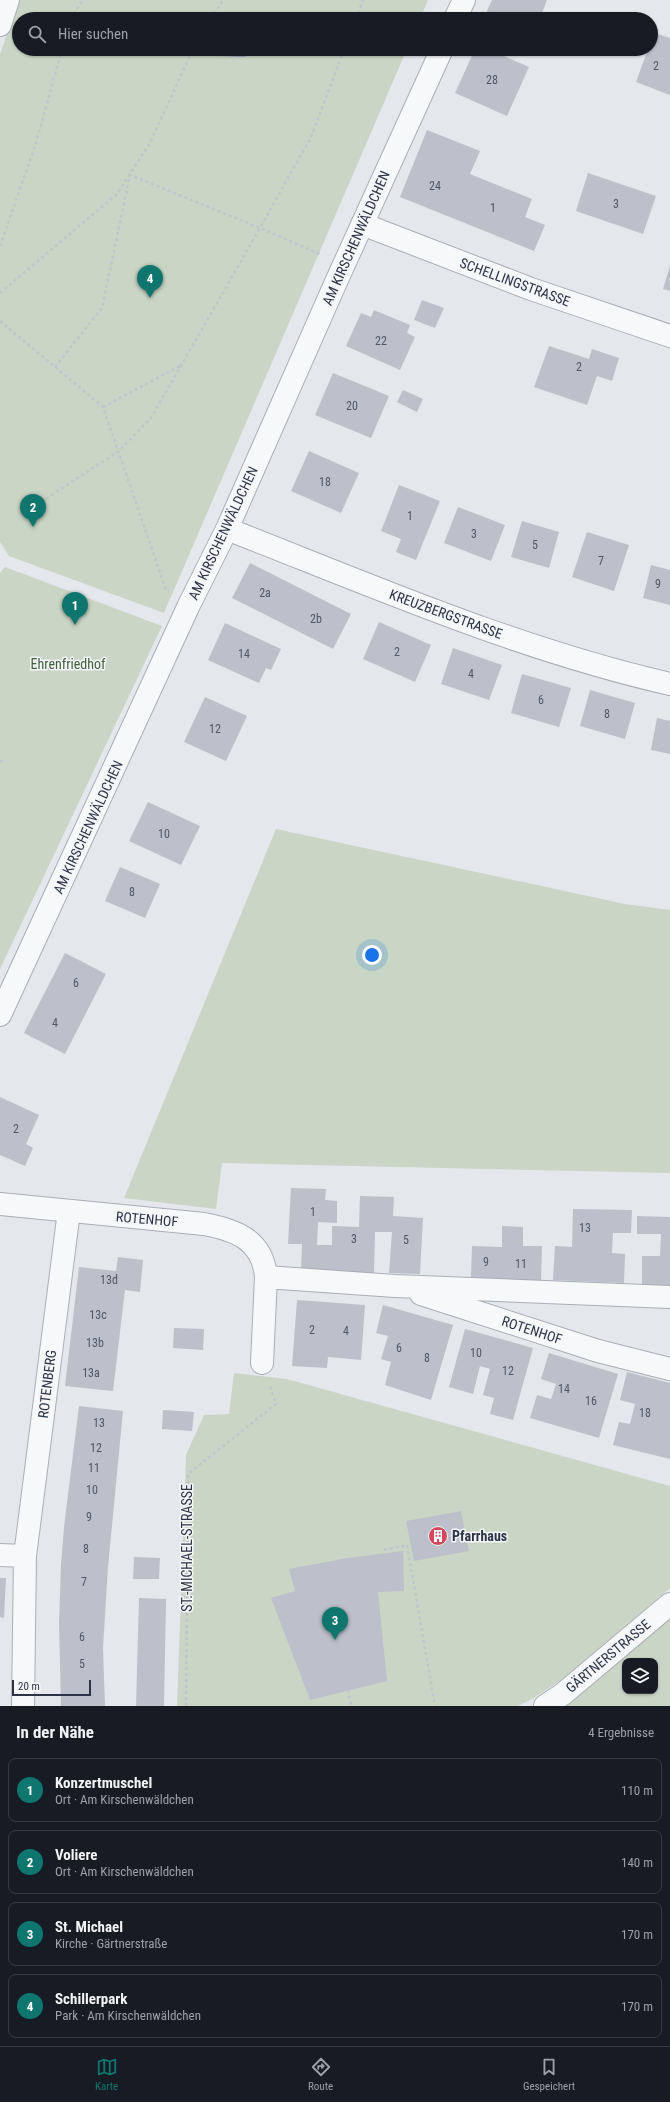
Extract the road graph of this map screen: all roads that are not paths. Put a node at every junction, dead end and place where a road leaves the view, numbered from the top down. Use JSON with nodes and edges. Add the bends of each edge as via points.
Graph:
{"nodes":[{"id":1,"x":8,"y":0,"type":"edge"},
{"id":2,"x":464,"y":0,"type":"edge"},
{"id":3,"x":458,"y":12,"type":"edge"},
{"id":4,"x":0,"y":25,"type":"edge"},
{"id":5,"x":439,"y":56,"type":"edge"},
{"id":6,"x":362,"y":224,"type":"junction"},
{"id":7,"x":670,"y":336,"type":"edge"},
{"id":8,"x":227,"y":529,"type":"junction"},
{"id":9,"x":670,"y":684,"type":"edge"},
{"id":10,"x":0,"y":1015,"type":"edge"},
{"id":11,"x":0,"y":1204,"type":"edge"},
{"id":12,"x":68,"y":1211,"type":"junction"},
{"id":13,"x":266,"y":1277,"type":"junction"},
{"id":14,"x":395,"y":1286,"type":"junction"},
{"id":15,"x":670,"y":1298,"type":"edge"},
{"id":16,"x":262,"y":1363,"type":"road end"},
{"id":17,"x":670,"y":1369,"type":"edge"},
{"id":18,"x":0,"y":1555,"type":"edge"},
{"id":19,"x":25,"y":1556,"type":"junction"},
{"id":20,"x":670,"y":1604,"type":"edge"},
{"id":21,"x":23,"y":1706,"type":"edge"},
{"id":22,"x":546,"y":1706,"type":"edge"}],
"edges":[{"from":1,"to":4,"type":"street"},
{"from":2,"to":3,"type":"street"},
{"from":5,"to":6,"type":"street","name":"AM KIRSCHENWÄLDCHEN"},
{"from":6,"to":7,"type":"street","name":"SCHELLINGSTRASSE","via":[[531,289]]},
{"from":6,"to":8,"type":"street","name":"AM KIRSCHENWÄLDCHEN"},
{"from":8,"to":9,"type":"street","name":"KREUZBERGSTRASSE","via":[[474,626],[594,664]]},
{"from":8,"to":10,"type":"street","name":"AM KIRSCHENWÄLDCHEN","via":[[189,605]]},
{"from":11,"to":12,"type":"street","name":"ROTENHOF"},
{"from":12,"to":13,"type":"street","name":"ROTENHOF","via":[[225,1228],[242,1236],[261,1253]]},
{"from":12,"to":19,"type":"street","name":"ROTENBERG"},
{"from":13,"to":14,"type":"street","name":"ROTENHOF"},
{"from":13,"to":16,"type":"street","name":"ROTENHOF"},
{"from":14,"to":15,"type":"street","name":"ROTENHOF"},
{"from":14,"to":17,"type":"street","name":"ROTENHOF","via":[[598,1351]]},
{"from":18,"to":19,"type":"street"},
{"from":19,"to":21,"type":"street","name":"ROTENBERG"},
{"from":20,"to":22,"type":"street","name":"GÄRTNERSTRASSE"}]}
